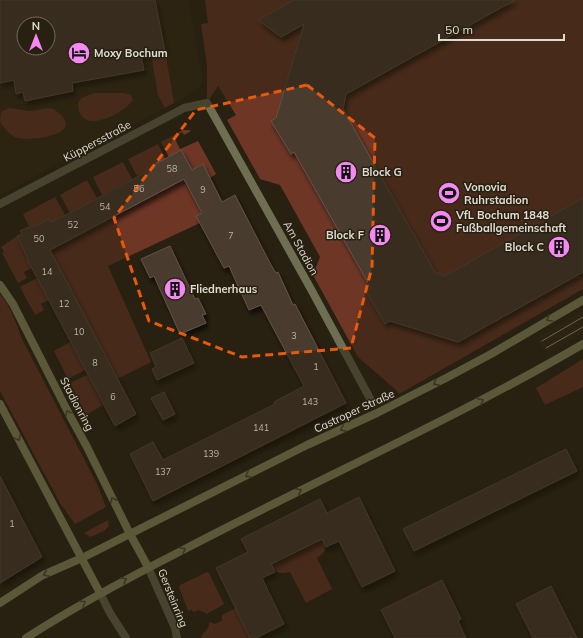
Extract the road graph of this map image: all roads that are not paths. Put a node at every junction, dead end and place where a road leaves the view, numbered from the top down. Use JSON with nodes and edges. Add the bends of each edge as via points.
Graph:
{"nodes":[{"id":1,"x":207,"y":103,"type":"joint"},
{"id":2,"x":0,"y":204,"type":"edge"},
{"id":3,"x":0,"y":285,"type":"edge"},
{"id":4,"x":583,"y":300,"type":"edge"},
{"id":5,"x":583,"y":344,"type":"edge"},
{"id":6,"x":0,"y":404,"type":"edge"},
{"id":7,"x":373,"y":404,"type":"dead end"},
{"id":8,"x":130,"y":534,"type":"junction"},
{"id":9,"x":82,"y":558,"type":"junction"},
{"id":10,"x":148,"y":567,"type":"junction"},
{"id":11,"x":100,"y":593,"type":"junction"},
{"id":12,"x":0,"y":603,"type":"edge"},
{"id":13,"x":26,"y":638,"type":"edge"},
{"id":14,"x":126,"y":638,"type":"edge"},
{"id":15,"x":177,"y":638,"type":"edge"}],
"edges":[{"from":1,"to":2,"type":"street","name":"Küppersstraße","via":[[184,108]]},
{"from":1,"to":7,"type":"street","name":"Am Stadion"},
{"from":8,"to":3,"type":"main road","name":"Stadionring","one_way":true,"via":[[13,304]]},
{"from":4,"to":8,"type":"main road","name":"Castroper Straße","one_way":true,"via":[[448,377]]},
{"from":10,"to":5,"type":"main road","one_way":true,"via":[[495,394]]},
{"from":6,"to":9,"type":"main road","one_way":true},
{"from":8,"to":9,"type":"main road","name":"Castroper Straße"},
{"from":8,"to":10,"type":"main road"},
{"from":9,"to":11,"type":"main road"},
{"from":9,"to":12,"type":"main road","name":"Castroper Straße","one_way":true,"via":[[43,575]]},
{"from":11,"to":10,"type":"main road","one_way":true},
{"from":10,"to":15,"type":"street","name":"Gersteinring"},
{"from":13,"to":11,"type":"main road","one_way":true},
{"from":11,"to":14,"type":"street"}]}
